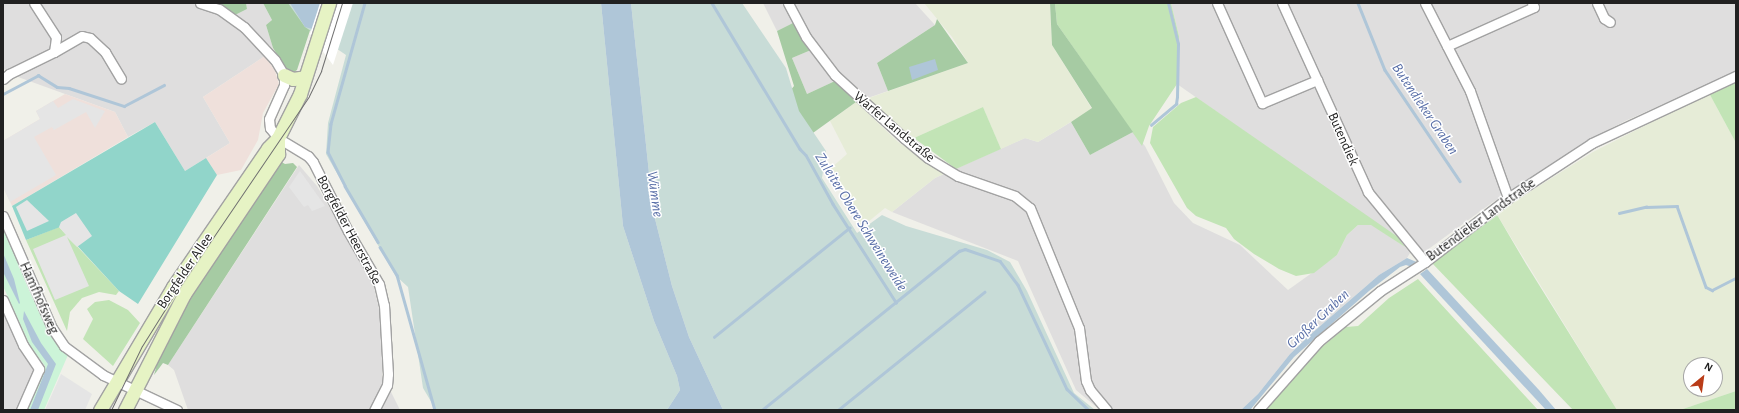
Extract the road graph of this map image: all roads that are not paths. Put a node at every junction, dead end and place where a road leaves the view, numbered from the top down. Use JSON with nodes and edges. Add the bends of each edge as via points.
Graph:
{"nodes":[{"id":1,"x":34,"y":3,"type":"edge"},
{"id":2,"x":200,"y":3,"type":"edge"},
{"id":3,"x":328,"y":3,"type":"edge"},
{"id":4,"x":788,"y":3,"type":"edge"},
{"id":5,"x":1217,"y":3,"type":"edge"},
{"id":6,"x":1282,"y":3,"type":"edge"},
{"id":7,"x":1425,"y":3,"type":"edge"},
{"id":8,"x":1532,"y":3,"type":"edge"},
{"id":9,"x":1597,"y":3,"type":"edge"},
{"id":10,"x":1610,"y":22,"type":"dead end"},
{"id":11,"x":1447,"y":46,"type":"junction"},
{"id":12,"x":54,"y":52,"type":"junction"},
{"id":13,"x":284,"y":75,"type":"junction"},
{"id":14,"x":1736,"y":76,"type":"edge"},
{"id":15,"x":305,"y":78,"type":"junction"},
{"id":16,"x":3,"y":79,"type":"edge"},
{"id":17,"x":121,"y":79,"type":"dead end"},
{"id":18,"x":1317,"y":80,"type":"junction"},
{"id":19,"x":278,"y":138,"type":"junction"},
{"id":20,"x":1508,"y":198,"type":"junction"},
{"id":21,"x":3,"y":216,"type":"edge"},
{"id":22,"x":1425,"y":262,"type":"junction"},
{"id":23,"x":3,"y":300,"type":"edge"},
{"id":24,"x":6,"y":319,"type":"edge"},
{"id":25,"x":116,"y":380,"type":"junction"},
{"id":26,"x":135,"y":388,"type":"junction"},
{"id":27,"x":21,"y":410,"type":"edge"},
{"id":28,"x":100,"y":410,"type":"edge"},
{"id":29,"x":125,"y":410,"type":"edge"},
{"id":30,"x":177,"y":410,"type":"edge"},
{"id":31,"x":374,"y":410,"type":"edge"},
{"id":32,"x":1107,"y":410,"type":"edge"},
{"id":33,"x":1258,"y":410,"type":"edge"}],
"edges":[{"from":1,"to":12,"type":"street","via":[[56,38]]},
{"from":2,"to":13,"type":"street","via":[[218,9],[244,27],[268,51]]},
{"from":3,"to":15,"type":"main road","name":"Borgfelder Allee"},
{"from":4,"to":32,"type":"street","name":"Warfer Landstraße","via":[[806,37],[835,75],[904,138],[928,158],[958,176],[1016,196],[1030,208],[1079,328],[1086,381],[1090,390]]},
{"from":5,"to":18,"type":"street","via":[[1262,103]]},
{"from":6,"to":18,"type":"street","name":"Butendiek"},
{"from":7,"to":11,"type":"street"},
{"from":8,"to":11,"type":"street","via":[[1534,7]]},
{"from":9,"to":10,"type":"street","via":[[1604,18]]},
{"from":11,"to":20,"type":"street","via":[[1470,91]]},
{"from":12,"to":16,"type":"street"},
{"from":12,"to":17,"type":"street","via":[[82,36],[90,38],[105,52]]},
{"from":13,"to":15,"type":"main road","via":[[293,80]]},
{"from":13,"to":19,"type":"street","via":[[284,85],[269,119],[270,128]]},
{"from":14,"to":20,"type":"street","name":"Butendieker Landstraße","via":[[1592,143]]},
{"from":15,"to":19,"type":"main road","name":"Borgfelder Allee"},
{"from":18,"to":22,"type":"street","name":"Butendiek","via":[[1368,192]]},
{"from":19,"to":25,"type":"main road","name":"Borgfelder Allee","via":[[268,148],[173,287]]},
{"from":19,"to":26,"type":"main road","name":"Borgfelder Allee","via":[[278,154],[184,294]]},
{"from":19,"to":31,"type":"street","name":"Borgfelder Heerstraße","via":[[303,151],[313,162],[348,231],[379,284],[384,305],[388,374],[387,386]]},
{"from":20,"to":22,"type":"street","name":"Butendieker Landstraße"},
{"from":21,"to":25,"type":"street","name":"Hamfhofsweg","via":[[57,338],[78,359]]},
{"from":22,"to":33,"type":"street","name":"Butendieker Landstraße","via":[[1380,291],[1319,341]]},
{"from":23,"to":24,"type":"street"},
{"from":24,"to":27,"type":"street","via":[[39,369]]},
{"from":25,"to":26,"type":"street","name":"Hamfhofsweg"},
{"from":25,"to":28,"type":"main road","name":"Borgfelder Allee"},
{"from":26,"to":29,"type":"main road","name":"Borgfelder Allee"},
{"from":26,"to":30,"type":"street","name":"Hamfhofsweg"}]}
